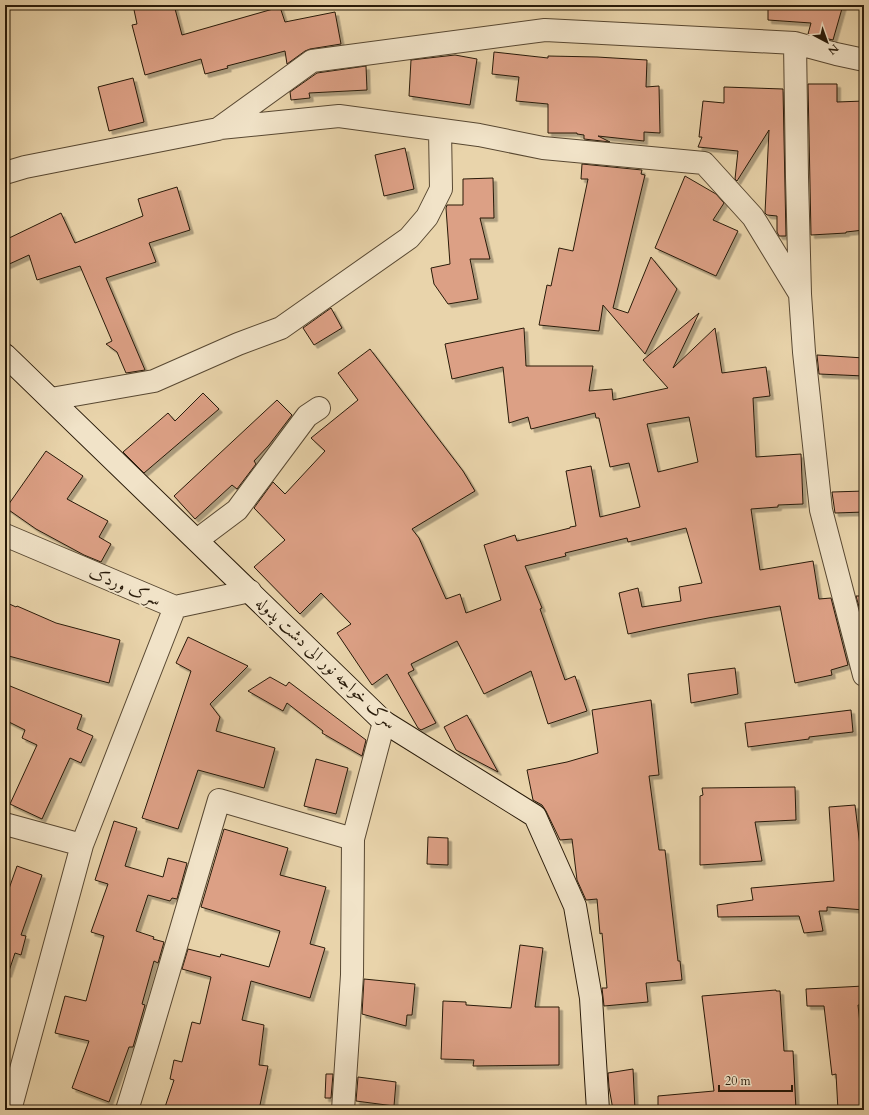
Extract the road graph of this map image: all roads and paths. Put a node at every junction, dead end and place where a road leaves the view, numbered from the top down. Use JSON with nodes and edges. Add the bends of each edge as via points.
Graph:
{"nodes":[{"id":1,"x":795,"y":43,"type":"junction"},
{"id":2,"x":864,"y":60,"type":"edge"},
{"id":3,"x":218,"y":129,"type":"junction"},
{"id":4,"x":440,"y":130,"type":"junction"},
{"id":5,"x":5,"y":173,"type":"edge"},
{"id":6,"x":800,"y":294,"type":"junction"},
{"id":7,"x":5,"y":355,"type":"edge"},
{"id":8,"x":51,"y":399,"type":"junction"},
{"id":9,"x":319,"y":408,"type":"dead end"},
{"id":10,"x":6,"y":537,"type":"edge"},
{"id":11,"x":197,"y":540,"type":"junction"},
{"id":12,"x":250,"y":592,"type":"junction"},
{"id":13,"x":175,"y":607,"type":"junction"},
{"id":14,"x":864,"y":675,"type":"edge"},
{"id":15,"x":384,"y":722,"type":"junction"},
{"id":16,"x":5,"y":824,"type":"edge"},
{"id":17,"x":353,"y":838,"type":"junction"},
{"id":18,"x":82,"y":845,"type":"junction"},
{"id":19,"x":10,"y":1110,"type":"edge"},
{"id":20,"x":127,"y":1110,"type":"edge"},
{"id":21,"x":343,"y":1110,"type":"edge"},
{"id":22,"x":598,"y":1110,"type":"edge"}],
"edges":[{"from":1,"to":2,"type":"street"},
{"from":1,"to":3,"type":"street","via":[[545,30],[312,61]]},
{"from":1,"to":6,"type":"street"},
{"from":3,"to":4,"type":"street","via":[[339,116]]},
{"from":3,"to":5,"type":"street"},
{"from":4,"to":6,"type":"street","via":[[542,148],[704,163],[753,217]]},
{"from":4,"to":8,"type":"street","via":[[441,189],[427,217],[409,238],[281,328],[154,381]]},
{"from":6,"to":14,"type":"street","via":[[821,510]]},
{"from":7,"to":8,"type":"street","name":"سرک خواجه نور الی دشت پدوله"},
{"from":8,"to":11,"type":"street","name":"سرک خواجه نور الی دشت پدوله"},
{"from":9,"to":11,"type":"street","via":[[307,416],[237,510]]},
{"from":10,"to":13,"type":"street","name":"سرک وردک"},
{"from":11,"to":12,"type":"street","name":"سرک خواجه نور الی دشت پدوله"},
{"from":12,"to":13,"type":"street","name":"سرک وردک"},
{"from":12,"to":15,"type":"street","name":"سرک خواجه نور الی دشت پدوله"},
{"from":13,"to":18,"type":"street"},
{"from":15,"to":17,"type":"street"},
{"from":15,"to":22,"type":"street","name":"سرک خواجه نور الی دشت پدوله","via":[[535,816],[575,906],[591,998]]},
{"from":16,"to":18,"type":"street"},
{"from":17,"to":20,"type":"street","via":[[219,800]]},
{"from":17,"to":21,"type":"street","via":[[352,975]]},
{"from":18,"to":19,"type":"street"}]}
